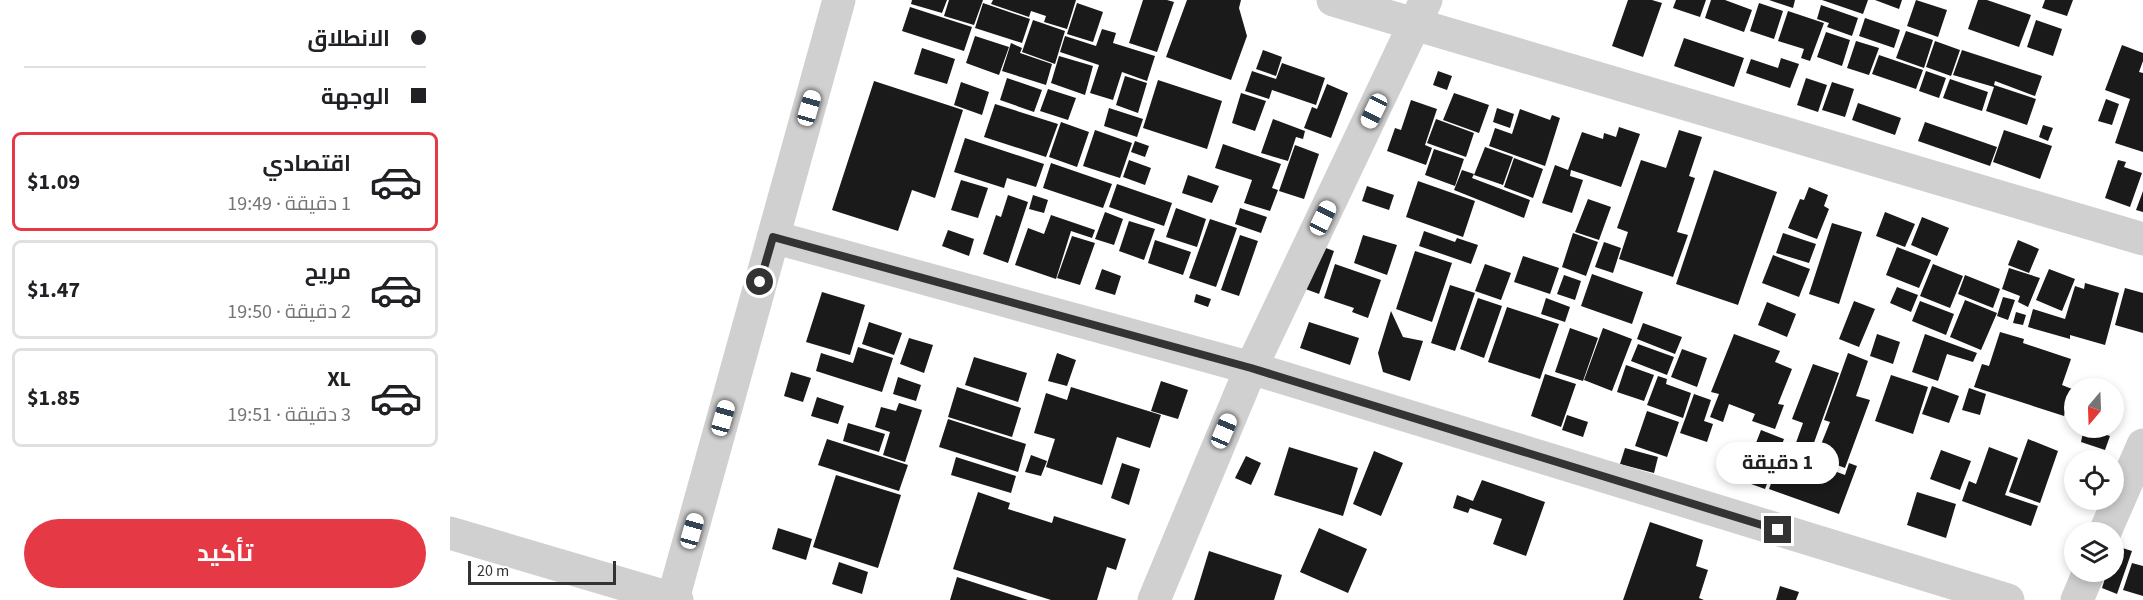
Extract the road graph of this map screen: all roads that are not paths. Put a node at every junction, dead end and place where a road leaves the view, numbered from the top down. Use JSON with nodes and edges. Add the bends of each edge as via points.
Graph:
{"nodes":[{"id":1,"x":839,"y":0,"type":"edge"},
{"id":2,"x":1333,"y":0,"type":"edge"},
{"id":3,"x":1420,"y":12,"type":"edge"},
{"id":4,"x":773,"y":237,"type":"junction"},
{"id":5,"x":2143,"y":239,"type":"edge"},
{"id":6,"x":1251,"y":368,"type":"junction"},
{"id":7,"x":2143,"y":445,"type":"edge"},
{"id":8,"x":2109,"y":522,"type":"edge"},
{"id":9,"x":450,"y":533,"type":"edge"},
{"id":10,"x":2084,"y":582,"type":"edge"},
{"id":11,"x":675,"y":599,"type":"edge"},
{"id":12,"x":1154,"y":600,"type":"edge"},
{"id":13,"x":2008,"y":600,"type":"edge"},
{"id":14,"x":2076,"y":600,"type":"edge"}],
"edges":[{"from":1,"to":4,"type":"street"},
{"from":2,"to":3,"type":"street"},
{"from":3,"to":5,"type":"street"},
{"from":3,"to":6,"type":"street"},
{"from":4,"to":6,"type":"street"},
{"from":4,"to":11,"type":"street"},
{"from":6,"to":12,"type":"street"},
{"from":6,"to":13,"type":"street"},
{"from":7,"to":8,"type":"street"},
{"from":9,"to":11,"type":"street"},
{"from":10,"to":14,"type":"street"}]}
